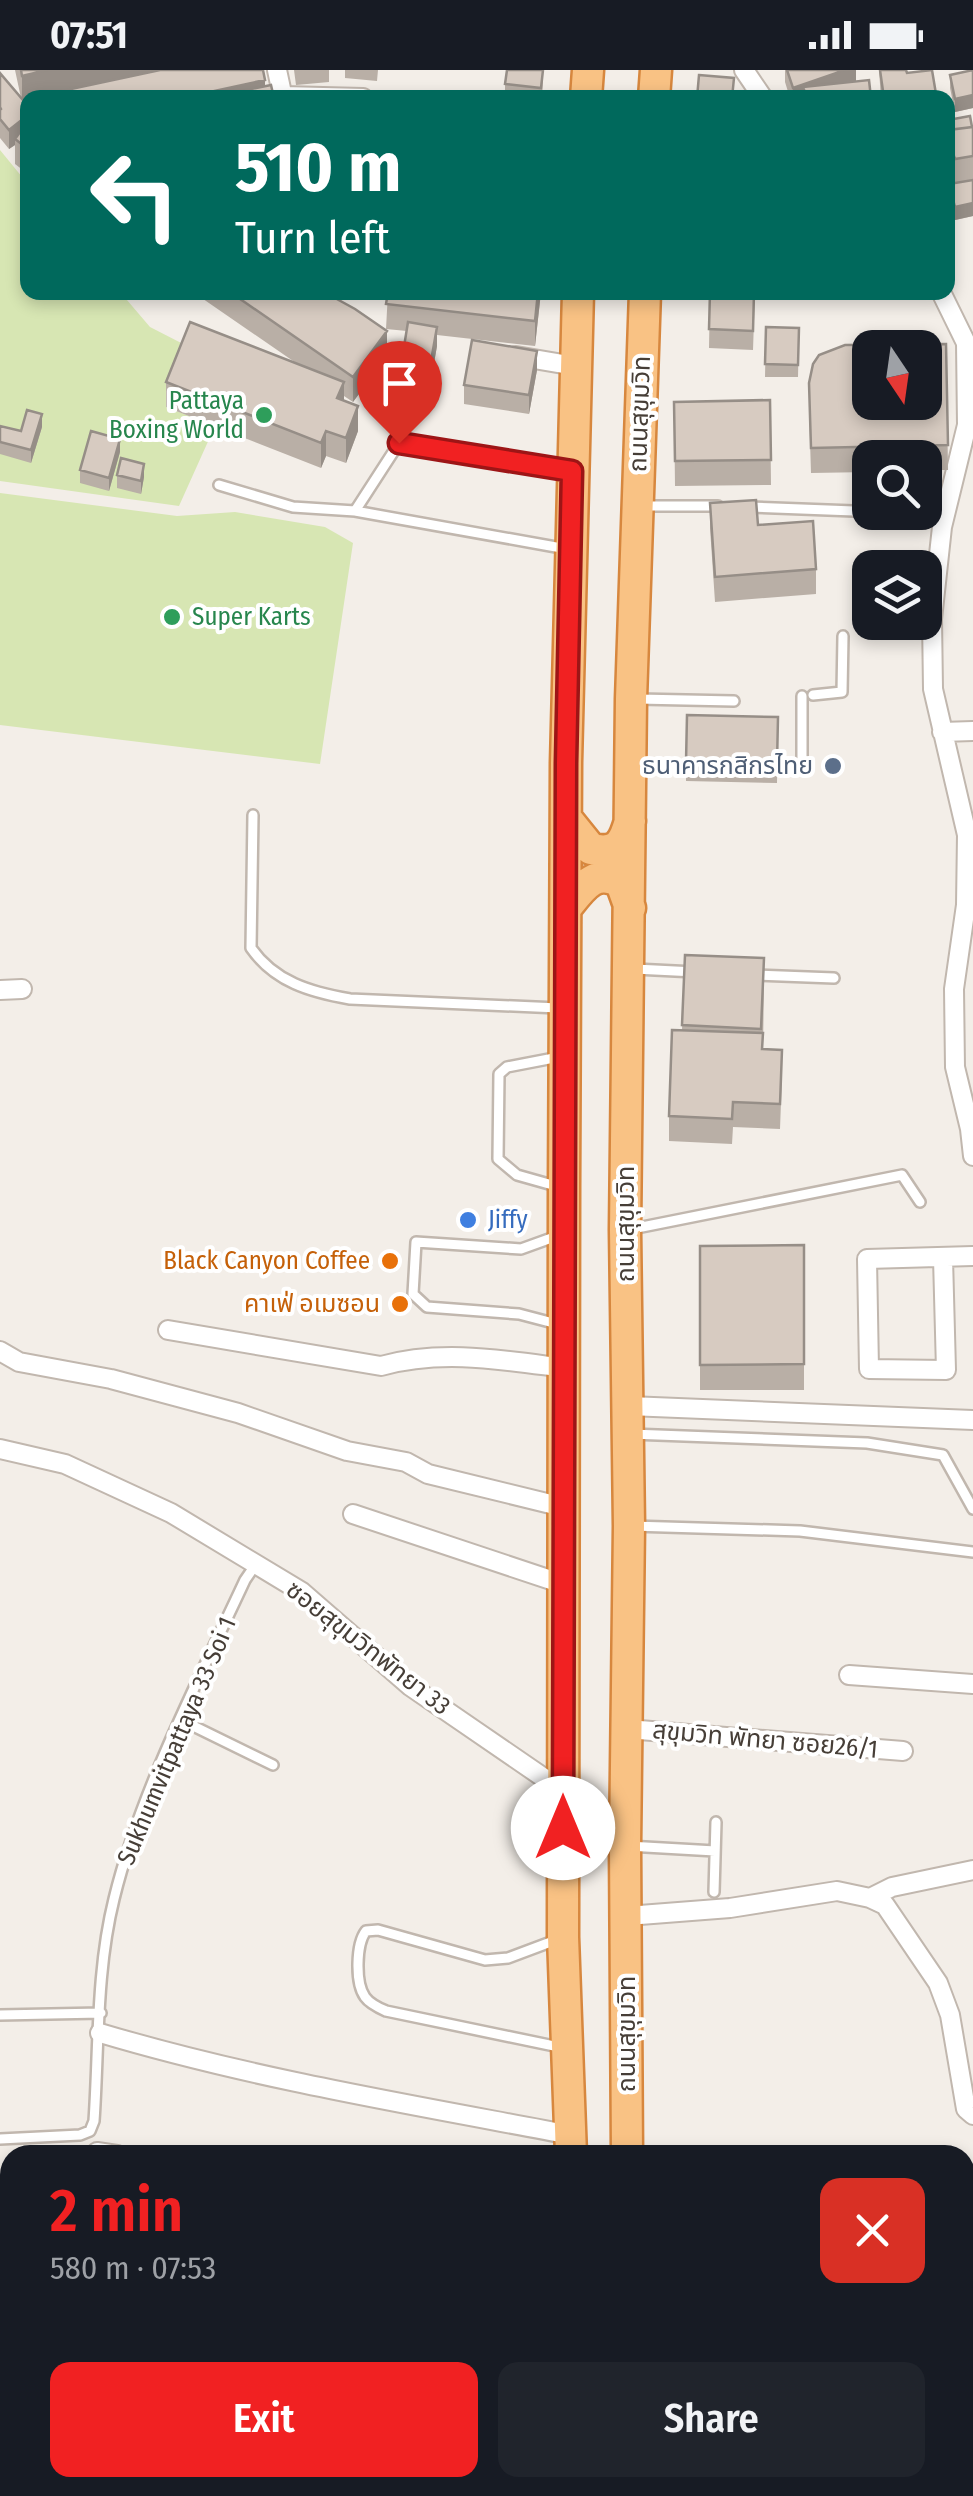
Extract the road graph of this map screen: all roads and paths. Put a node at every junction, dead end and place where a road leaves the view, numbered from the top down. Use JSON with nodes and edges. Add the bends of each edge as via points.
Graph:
{"nodes":[{"id":1,"x":578,"y":300,"type":"edge"},
{"id":2,"x":645,"y":300,"type":"edge"},
{"id":3,"x":946,"y":300,"type":"edge"},
{"id":4,"x":969,"y":341,"type":"edge"},
{"id":5,"x":499,"y":353,"type":"edge"},
{"id":6,"x":575,"y":366,"type":"junction"},
{"id":7,"x":572,"y":471,"type":"junction"},
{"id":8,"x":220,"y":485,"type":"dead end"},
{"id":9,"x":636,"y":506,"type":"junction"},
{"id":10,"x":355,"y":511,"type":"junction"},
{"id":11,"x":852,"y":511,"type":"edge"},
{"id":12,"x":570,"y":550,"type":"junction"},
{"id":13,"x":842,"y":636,"type":"dead end"},
{"id":14,"x":631,"y":699,"type":"junction"},
{"id":15,"x":734,"y":700,"type":"dead end"},
{"id":16,"x":973,"y":731,"type":"edge"},
{"id":17,"x":942,"y":732,"type":"junction"},
{"id":18,"x":802,"y":762,"type":"dead end"},
{"id":19,"x":252,"y":815,"type":"dead end"},
{"id":20,"x":566,"y":818,"type":"junction"},
{"id":21,"x":630,"y":821,"type":"junction"},
{"id":22,"x":970,"y":835,"type":"edge"},
{"id":23,"x":566,"y":908,"type":"junction"},
{"id":24,"x":630,"y":908,"type":"junction"},
{"id":25,"x":627,"y":969,"type":"junction"},
{"id":26,"x":702,"y":972,"type":"edge"},
{"id":27,"x":740,"y":974,"type":"edge"},
{"id":28,"x":834,"y":978,"type":"dead end"},
{"id":29,"x":964,"y":988,"type":"edge"},
{"id":30,"x":22,"y":989,"type":"dead end"},
{"id":31,"x":0,"y":990,"type":"edge"},
{"id":32,"x":565,"y":1008,"type":"junction"},
{"id":33,"x":564,"y":1056,"type":"junction"},
{"id":34,"x":972,"y":1129,"type":"edge"},
{"id":35,"x":973,"y":1156,"type":"edge"},
{"id":36,"x":564,"y":1188,"type":"junction"},
{"id":37,"x":920,"y":1202,"type":"dead end"},
{"id":38,"x":625,"y":1230,"type":"junction"},
{"id":39,"x":564,"y":1234,"type":"junction"},
{"id":40,"x":973,"y":1256,"type":"edge"},
{"id":41,"x":944,"y":1258,"type":"junction"},
{"id":42,"x":563,"y":1326,"type":"junction"},
{"id":43,"x":168,"y":1330,"type":"dead end"},
{"id":44,"x":0,"y":1351,"type":"edge"},
{"id":45,"x":564,"y":1368,"type":"junction"},
{"id":46,"x":629,"y":1420,"type":"junction"},
{"id":47,"x":973,"y":1420,"type":"edge"},
{"id":48,"x":0,"y":1449,"type":"edge"},
{"id":49,"x":564,"y":1507,"type":"junction"},
{"id":50,"x":973,"y":1509,"type":"edge"},
{"id":51,"x":353,"y":1514,"type":"dead end"},
{"id":52,"x":630,"y":1526,"type":"junction"},
{"id":53,"x":973,"y":1552,"type":"edge"},
{"id":54,"x":256,"y":1564,"type":"junction"},
{"id":55,"x":563,"y":1584,"type":"junction"},
{"id":56,"x":849,"y":1675,"type":"dead end"},
{"id":57,"x":973,"y":1684,"type":"edge"},
{"id":58,"x":181,"y":1720,"type":"junction"},
{"id":59,"x":627,"y":1730,"type":"junction"},
{"id":60,"x":904,"y":1751,"type":"dead end"},
{"id":61,"x":274,"y":1765,"type":"dead end"},
{"id":62,"x":563,"y":1791,"type":"junction"},
{"id":63,"x":716,"y":1822,"type":"dead end"},
{"id":64,"x":625,"y":1846,"type":"junction"},
{"id":65,"x":715,"y":1851,"type":"junction"},
{"id":66,"x":973,"y":1870,"type":"edge"},
{"id":67,"x":714,"y":1892,"type":"dead end"},
{"id":68,"x":870,"y":1898,"type":"junction"},
{"id":69,"x":628,"y":1916,"type":"junction"},
{"id":70,"x":563,"y":1937,"type":"junction"},
{"id":71,"x":101,"y":2012,"type":"junction"},
{"id":72,"x":0,"y":2015,"type":"edge"},
{"id":73,"x":100,"y":2033,"type":"junction"},
{"id":74,"x":567,"y":2049,"type":"junction"},
{"id":75,"x":973,"y":2115,"type":"edge"},
{"id":76,"x":0,"y":2139,"type":"edge"},
{"id":77,"x":571,"y":2145,"type":"edge"},
{"id":78,"x":628,"y":2145,"type":"edge"}],
"edges":[{"from":1,"to":6,"type":"highway"},
{"from":2,"to":9,"type":"highway","name":"ถนนสุขุมวิท"},
{"from":3,"to":4,"type":"street"},
{"from":4,"to":17,"type":"street","via":[[966,425],[942,527],[932,620]]},
{"from":5,"to":6,"type":"street"},
{"from":6,"to":7,"type":"highway"},
{"from":7,"to":10,"type":"lane","via":[[399,443]]},
{"from":7,"to":12,"type":"highway"},
{"from":8,"to":10,"type":"lane","via":[[293,507]]},
{"from":9,"to":11,"type":"lane"},
{"from":9,"to":14,"type":"highway","name":"ถนนสุขุมวิท"},
{"from":10,"to":12,"type":"lane"},
{"from":12,"to":20,"type":"highway"},
{"from":13,"to":18,"type":"lane","via":[[842,692],[807,696]]},
{"from":14,"to":15,"type":"lane"},
{"from":14,"to":21,"type":"highway","name":"ถนนสุขุมวิท"},
{"from":16,"to":17,"type":"street"},
{"from":17,"to":22,"type":"street"},
{"from":19,"to":32,"type":"lane","via":[[252,948],[274,974],[350,999]]},
{"from":20,"to":21,"type":"highway","via":[[591,850],[604,852],[624,844]]},
{"from":20,"to":23,"type":"highway"},
{"from":21,"to":24,"type":"highway","name":"ถนนสุขุมวิท"},
{"from":22,"to":29,"type":"street"},
{"from":23,"to":24,"type":"highway","via":[[601,876],[621,883]]},
{"from":23,"to":32,"type":"highway"},
{"from":24,"to":25,"type":"highway","name":"ถนนสุขุมวิท"},
{"from":25,"to":26,"type":"lane"},
{"from":25,"to":38,"type":"highway","name":"ถนนสุขุมวิท"},
{"from":27,"to":28,"type":"lane"},
{"from":29,"to":34,"type":"street","via":[[956,1067]]},
{"from":30,"to":31,"type":"street"},
{"from":32,"to":33,"type":"highway"},
{"from":33,"to":36,"type":"highway"},
{"from":33,"to":36,"type":"lane","via":[[508,1066],[499,1074],[496,1094],[498,1159],[518,1174]]},
{"from":34,"to":35,"type":"street"},
{"from":36,"to":39,"type":"highway"},
{"from":37,"to":38,"type":"lane","via":[[902,1175]]},
{"from":38,"to":46,"type":"highway","name":"ถนนสุขุมวิท"},
{"from":39,"to":42,"type":"highway"},
{"from":39,"to":42,"type":"lane","via":[[521,1250],[416,1242],[413,1294],[428,1307],[519,1314]]},
{"from":40,"to":41,"type":"street"},
{"from":41,"to":41,"type":"street","via":[[867,1259],[869,1370],[946,1370]]},
{"from":42,"to":45,"type":"highway"},
{"from":43,"to":45,"type":"street","via":[[381,1366],[441,1355]]},
{"from":44,"to":49,"type":"street","via":[[19,1362],[111,1379],[347,1451],[406,1462],[428,1474]]},
{"from":45,"to":49,"type":"highway"},
{"from":46,"to":47,"type":"street"},
{"from":46,"to":50,"type":"lane","via":[[943,1454]]},
{"from":46,"to":52,"type":"highway","name":"ถนนสุขุมวิท"},
{"from":48,"to":54,"type":"street","name":"ซอยสุขุมวิทพัทยา 33","via":[[66,1464],[171,1512]]},
{"from":49,"to":55,"type":"highway"},
{"from":51,"to":55,"type":"street"},
{"from":52,"to":53,"type":"lane","via":[[800,1531]]},
{"from":52,"to":59,"type":"highway","name":"ถนนสุขุมวิท"},
{"from":54,"to":58,"type":"lane","name":"Sukhumvitpattaya 33 Soi 1"},
{"from":54,"to":62,"type":"street","name":"ซอยสุขุมวิทพัทยา 33","via":[[302,1592],[410,1686]]},
{"from":55,"to":62,"type":"highway"},
{"from":56,"to":57,"type":"street"},
{"from":58,"to":61,"type":"lane"},
{"from":58,"to":71,"type":"lane","name":"Sukhumvitpattaya 33 Soi 1","via":[[114,1901]]},
{"from":59,"to":60,"type":"street","name":"สุขุมวิท พัทยา ซอย26/1"},
{"from":59,"to":64,"type":"highway","name":"ถนนสุขุมวิท"},
{"from":62,"to":70,"type":"highway"},
{"from":63,"to":65,"type":"lane"},
{"from":64,"to":65,"type":"lane"},
{"from":64,"to":69,"type":"highway","name":"ถนนสุขุมวิท"},
{"from":65,"to":67,"type":"lane"},
{"from":66,"to":68,"type":"street"},
{"from":68,"to":69,"type":"street","via":[[837,1892]]},
{"from":68,"to":75,"type":"street","via":[[885,1905],[938,1983],[966,2109]]},
{"from":69,"to":78,"type":"highway","name":"ถนนสุขุมวิท"},
{"from":70,"to":74,"type":"highway"},
{"from":70,"to":74,"type":"lane","via":[[496,1961],[366,1931],[360,1939],[360,1984],[364,1996],[386,2011]]},
{"from":71,"to":72,"type":"lane"},
{"from":71,"to":73,"type":"lane","name":"Sukhumvitpattaya 33 Soi 1"},
{"from":73,"to":76,"type":"lane","name":"Sukhumvitpattaya 33 Soi 1","via":[[90,2130]]},
{"from":73,"to":77,"type":"street"},
{"from":74,"to":77,"type":"highway"}]}
